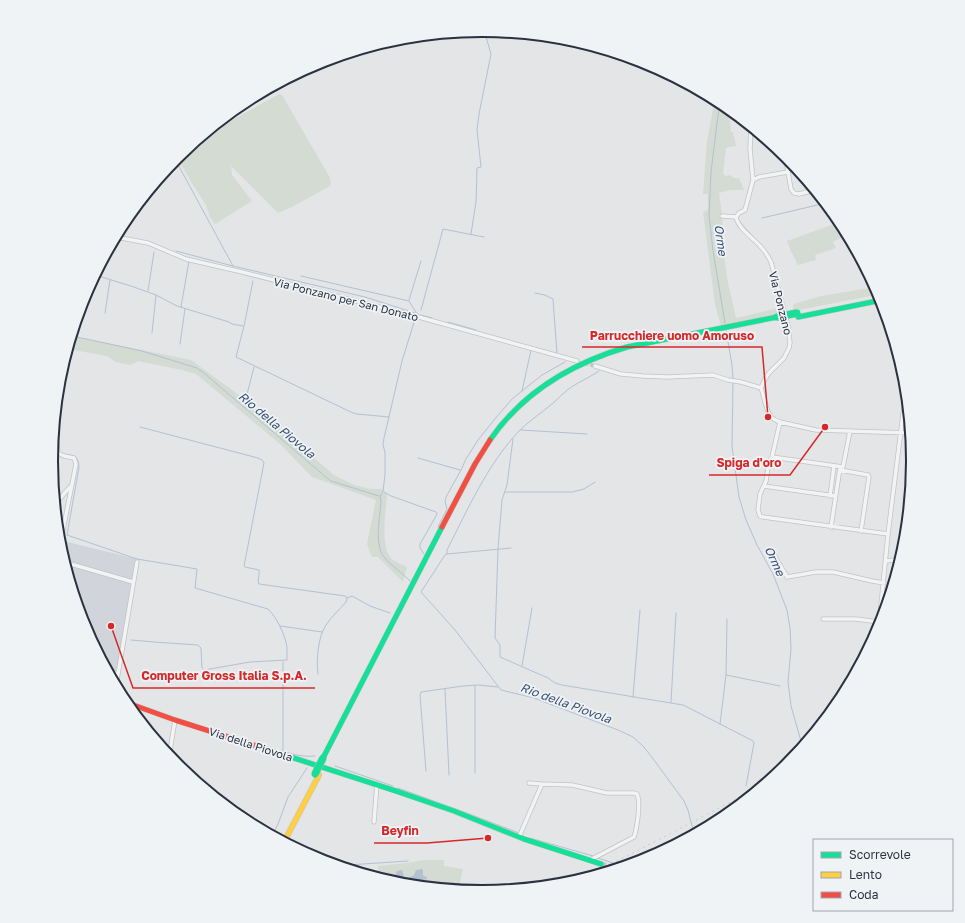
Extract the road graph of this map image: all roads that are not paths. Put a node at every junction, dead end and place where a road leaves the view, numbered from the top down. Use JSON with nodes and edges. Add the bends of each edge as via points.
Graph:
{"nodes":[{"id":1,"x":751,"y":133,"type":"edge"},
{"id":2,"x":787,"y":165,"type":"edge"},
{"id":3,"x":788,"y":172,"type":"junction"},
{"id":4,"x":753,"y":180,"type":"junction"},
{"id":5,"x":810,"y":191,"type":"edge"},
{"id":6,"x":722,"y":216,"type":"dead end"},
{"id":7,"x":736,"y":217,"type":"junction"},
{"id":8,"x":122,"y":238,"type":"edge"},
{"id":9,"x":874,"y":298,"type":"edge"},
{"id":10,"x":876,"y":301,"type":"edge"},
{"id":11,"x":797,"y":315,"type":"junction"},
{"id":12,"x":577,"y":360,"type":"dead end"},
{"id":13,"x":595,"y":366,"type":"tunnel mouth"},
{"id":14,"x":761,"y":388,"type":"junction"},
{"id":15,"x":904,"y":411,"type":"edge"},
{"id":16,"x":780,"y":422,"type":"junction"},
{"id":17,"x":850,"y":431,"type":"junction"},
{"id":18,"x":906,"y":432,"type":"edge"},
{"id":19,"x":900,"y":433,"type":"junction"},
{"id":20,"x":58,"y":453,"type":"edge"},
{"id":21,"x":772,"y":457,"type":"junction"},
{"id":22,"x":834,"y":466,"type":"junction"},
{"id":23,"x":841,"y":468,"type":"junction"},
{"id":24,"x":71,"y":486,"type":"junction"},
{"id":25,"x":764,"y":486,"type":"junction"},
{"id":26,"x":830,"y":496,"type":"junction"},
{"id":27,"x":835,"y":496,"type":"junction"},
{"id":28,"x":60,"y":498,"type":"edge"},
{"id":29,"x":63,"y":526,"type":"edge"},
{"id":30,"x":831,"y":527,"type":"junction"},
{"id":31,"x":861,"y":530,"type":"junction"},
{"id":32,"x":888,"y":534,"type":"junction"},
{"id":33,"x":774,"y":555,"type":"dead end"},
{"id":34,"x":886,"y":560,"type":"junction"},
{"id":35,"x":895,"y":560,"type":"edge"},
{"id":36,"x":137,"y":562,"type":"dead end"},
{"id":37,"x":70,"y":564,"type":"edge"},
{"id":38,"x":133,"y":582,"type":"junction"},
{"id":39,"x":884,"y":583,"type":"junction"},
{"id":40,"x":881,"y":607,"type":"edge"},
{"id":41,"x":823,"y":619,"type":"dead end"},
{"id":42,"x":876,"y":622,"type":"edge"},
{"id":43,"x":114,"y":673,"type":"edge"},
{"id":44,"x":118,"y":674,"type":"junction"},
{"id":45,"x":117,"y":678,"type":"edge"},
{"id":46,"x":136,"y":706,"type":"edge"},
{"id":47,"x":175,"y":720,"type":"junction"},
{"id":48,"x":170,"y":749,"type":"edge"},
{"id":49,"x":317,"y":774,"type":"junction"},
{"id":50,"x":529,"y":783,"type":"dead end"},
{"id":51,"x":377,"y":784,"type":"junction"},
{"id":52,"x":542,"y":784,"type":"junction"},
{"id":53,"x":374,"y":822,"type":"dead end"},
{"id":54,"x":283,"y":836,"type":"edge"},
{"id":55,"x":286,"y":837,"type":"edge"},
{"id":56,"x":519,"y":837,"type":"junction"},
{"id":57,"x":590,"y":860,"type":"junction"},
{"id":58,"x":601,"y":864,"type":"tunnel mouth"}],
"edges":[{"from":1,"to":4,"type":"street"},
{"from":2,"to":3,"type":"street"},
{"from":3,"to":4,"type":"street"},
{"from":3,"to":5,"type":"street","via":[[794,193]]},
{"from":4,"to":7,"type":"street","via":[[744,210]]},
{"from":6,"to":7,"type":"street"},
{"from":7,"to":14,"type":"street","name":"Via Ponzano","via":[[741,227],[761,247],[771,262],[790,338],[787,352],[769,373]]},
{"from":8,"to":12,"type":"street","name":"Via Ponzano per San Donato","via":[[148,243],[189,260],[416,316]]},
{"from":9,"to":11,"type":"main road"},
{"from":10,"to":11,"type":"main road"},
{"from":11,"to":49,"type":"main road","bridge":true,"via":[[614,355],[581,368],[553,385],[516,416],[500,434],[477,472]]},
{"from":13,"to":14,"type":"street","via":[[621,374],[666,377],[713,375]]},
{"from":14,"to":16,"type":"street","via":[[771,417]]},
{"from":15,"to":19,"type":"street"},
{"from":16,"to":17,"type":"street","via":[[816,430]]},
{"from":16,"to":21,"type":"street"},
{"from":17,"to":19,"type":"street"},
{"from":17,"to":23,"type":"street"},
{"from":18,"to":19,"type":"street"},
{"from":19,"to":32,"type":"street"},
{"from":20,"to":24,"type":"street","via":[[74,458],[76,464]]},
{"from":21,"to":22,"type":"street"},
{"from":21,"to":25,"type":"street"},
{"from":22,"to":23,"type":"street"},
{"from":22,"to":26,"type":"street"},
{"from":23,"to":27,"type":"street"},
{"from":23,"to":31,"type":"street","via":[[869,476]]},
{"from":24,"to":28,"type":"street"},
{"from":24,"to":29,"type":"street"},
{"from":25,"to":26,"type":"street"},
{"from":25,"to":30,"type":"street","via":[[760,494],[760,516]]},
{"from":26,"to":27,"type":"street"},
{"from":27,"to":30,"type":"street"},
{"from":30,"to":31,"type":"street"},
{"from":31,"to":32,"type":"street"},
{"from":32,"to":34,"type":"street"},
{"from":33,"to":39,"type":"street","via":[[787,577],[833,572]]},
{"from":34,"to":35,"type":"street"},
{"from":34,"to":39,"type":"street"},
{"from":36,"to":38,"type":"street"},
{"from":37,"to":38,"type":"street"},
{"from":38,"to":44,"type":"street"},
{"from":39,"to":40,"type":"street"},
{"from":41,"to":42,"type":"street"},
{"from":43,"to":44,"type":"street"},
{"from":44,"to":45,"type":"street"},
{"from":46,"to":47,"type":"main road","name":"Via della Piovola"},
{"from":47,"to":48,"type":"street"},
{"from":47,"to":51,"type":"main road","name":"Via della Piovola"},
{"from":49,"to":54,"type":"main road"},
{"from":49,"to":55,"type":"main road"},
{"from":50,"to":52,"type":"street"},
{"from":51,"to":53,"type":"street"},
{"from":51,"to":56,"type":"main road","name":"Via della Piovola"},
{"from":52,"to":56,"type":"street"},
{"from":52,"to":57,"type":"street","via":[[572,785],[608,793],[637,794],[639,804],[634,837]]},
{"from":56,"to":57,"type":"main road","name":"Via della Piovola"},
{"from":57,"to":58,"type":"main road","name":"Via della Piovola"}]}
